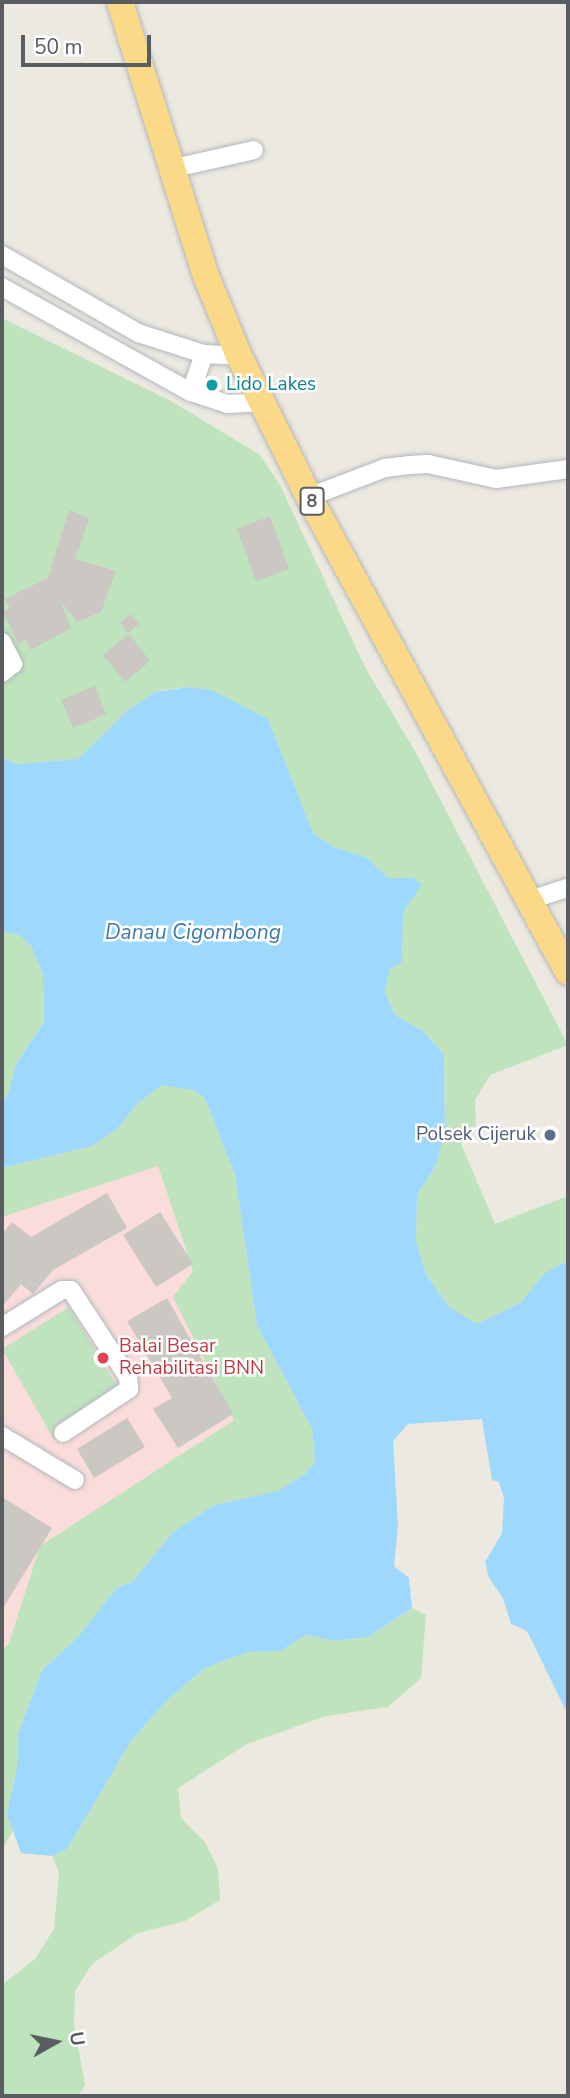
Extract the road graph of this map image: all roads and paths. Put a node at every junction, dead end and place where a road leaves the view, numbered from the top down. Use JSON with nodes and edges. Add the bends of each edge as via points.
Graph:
{"nodes":[{"id":1,"x":120,"y":2,"type":"edge"},
{"id":2,"x":254,"y":150,"type":"dead end"},
{"id":3,"x":170,"y":169,"type":"junction"},
{"id":4,"x":2,"y":255,"type":"edge"},
{"id":5,"x":2,"y":287,"type":"edge"},
{"id":6,"x":145,"y":335,"type":"junction"},
{"id":7,"x":204,"y":354,"type":"junction"},
{"id":8,"x":239,"y":356,"type":"junction"},
{"id":9,"x":132,"y":360,"type":"junction"},
{"id":10,"x":191,"y":392,"type":"junction"},
{"id":11,"x":262,"y":402,"type":"junction"},
{"id":12,"x":568,"y":469,"type":"edge"},
{"id":13,"x":309,"y":497,"type":"junction"},
{"id":14,"x":2,"y":642,"type":"edge"},
{"id":15,"x":2,"y":673,"type":"edge"},
{"id":16,"x":568,"y":888,"type":"edge"},
{"id":17,"x":530,"y":900,"type":"junction"},
{"id":18,"x":568,"y":972,"type":"edge"},
{"id":19,"x":2,"y":1327,"type":"edge"},
{"id":20,"x":63,"y":1433,"type":"dead end"},
{"id":21,"x":2,"y":1436,"type":"edge"},
{"id":22,"x":75,"y":1480,"type":"dead end"}],
"edges":[{"from":1,"to":3,"type":"highway","number":"8"},
{"from":2,"to":3,"type":"street"},
{"from":3,"to":8,"type":"highway","number":"8"},
{"from":4,"to":6,"type":"street"},
{"from":5,"to":9,"type":"street"},
{"from":6,"to":7,"type":"street"},
{"from":6,"to":9,"type":"street"},
{"from":7,"to":8,"type":"street"},
{"from":7,"to":10,"type":"street"},
{"from":8,"to":11,"type":"highway","number":"8"},
{"from":9,"to":10,"type":"street"},
{"from":10,"to":11,"type":"street","via":[[227,404]]},
{"from":11,"to":13,"type":"highway","number":"8"},
{"from":12,"to":13,"type":"street","via":[[496,480],[428,464],[409,465],[384,468]]},
{"from":13,"to":17,"type":"highway","number":"8"},
{"from":14,"to":15,"type":"street","via":[[13,664]]},
{"from":16,"to":17,"type":"street"},
{"from":17,"to":18,"type":"highway","number":"8"},
{"from":19,"to":20,"type":"street","via":[[62,1290],[71,1290],[128,1377],[128,1389]]},
{"from":21,"to":22,"type":"street"}]}
